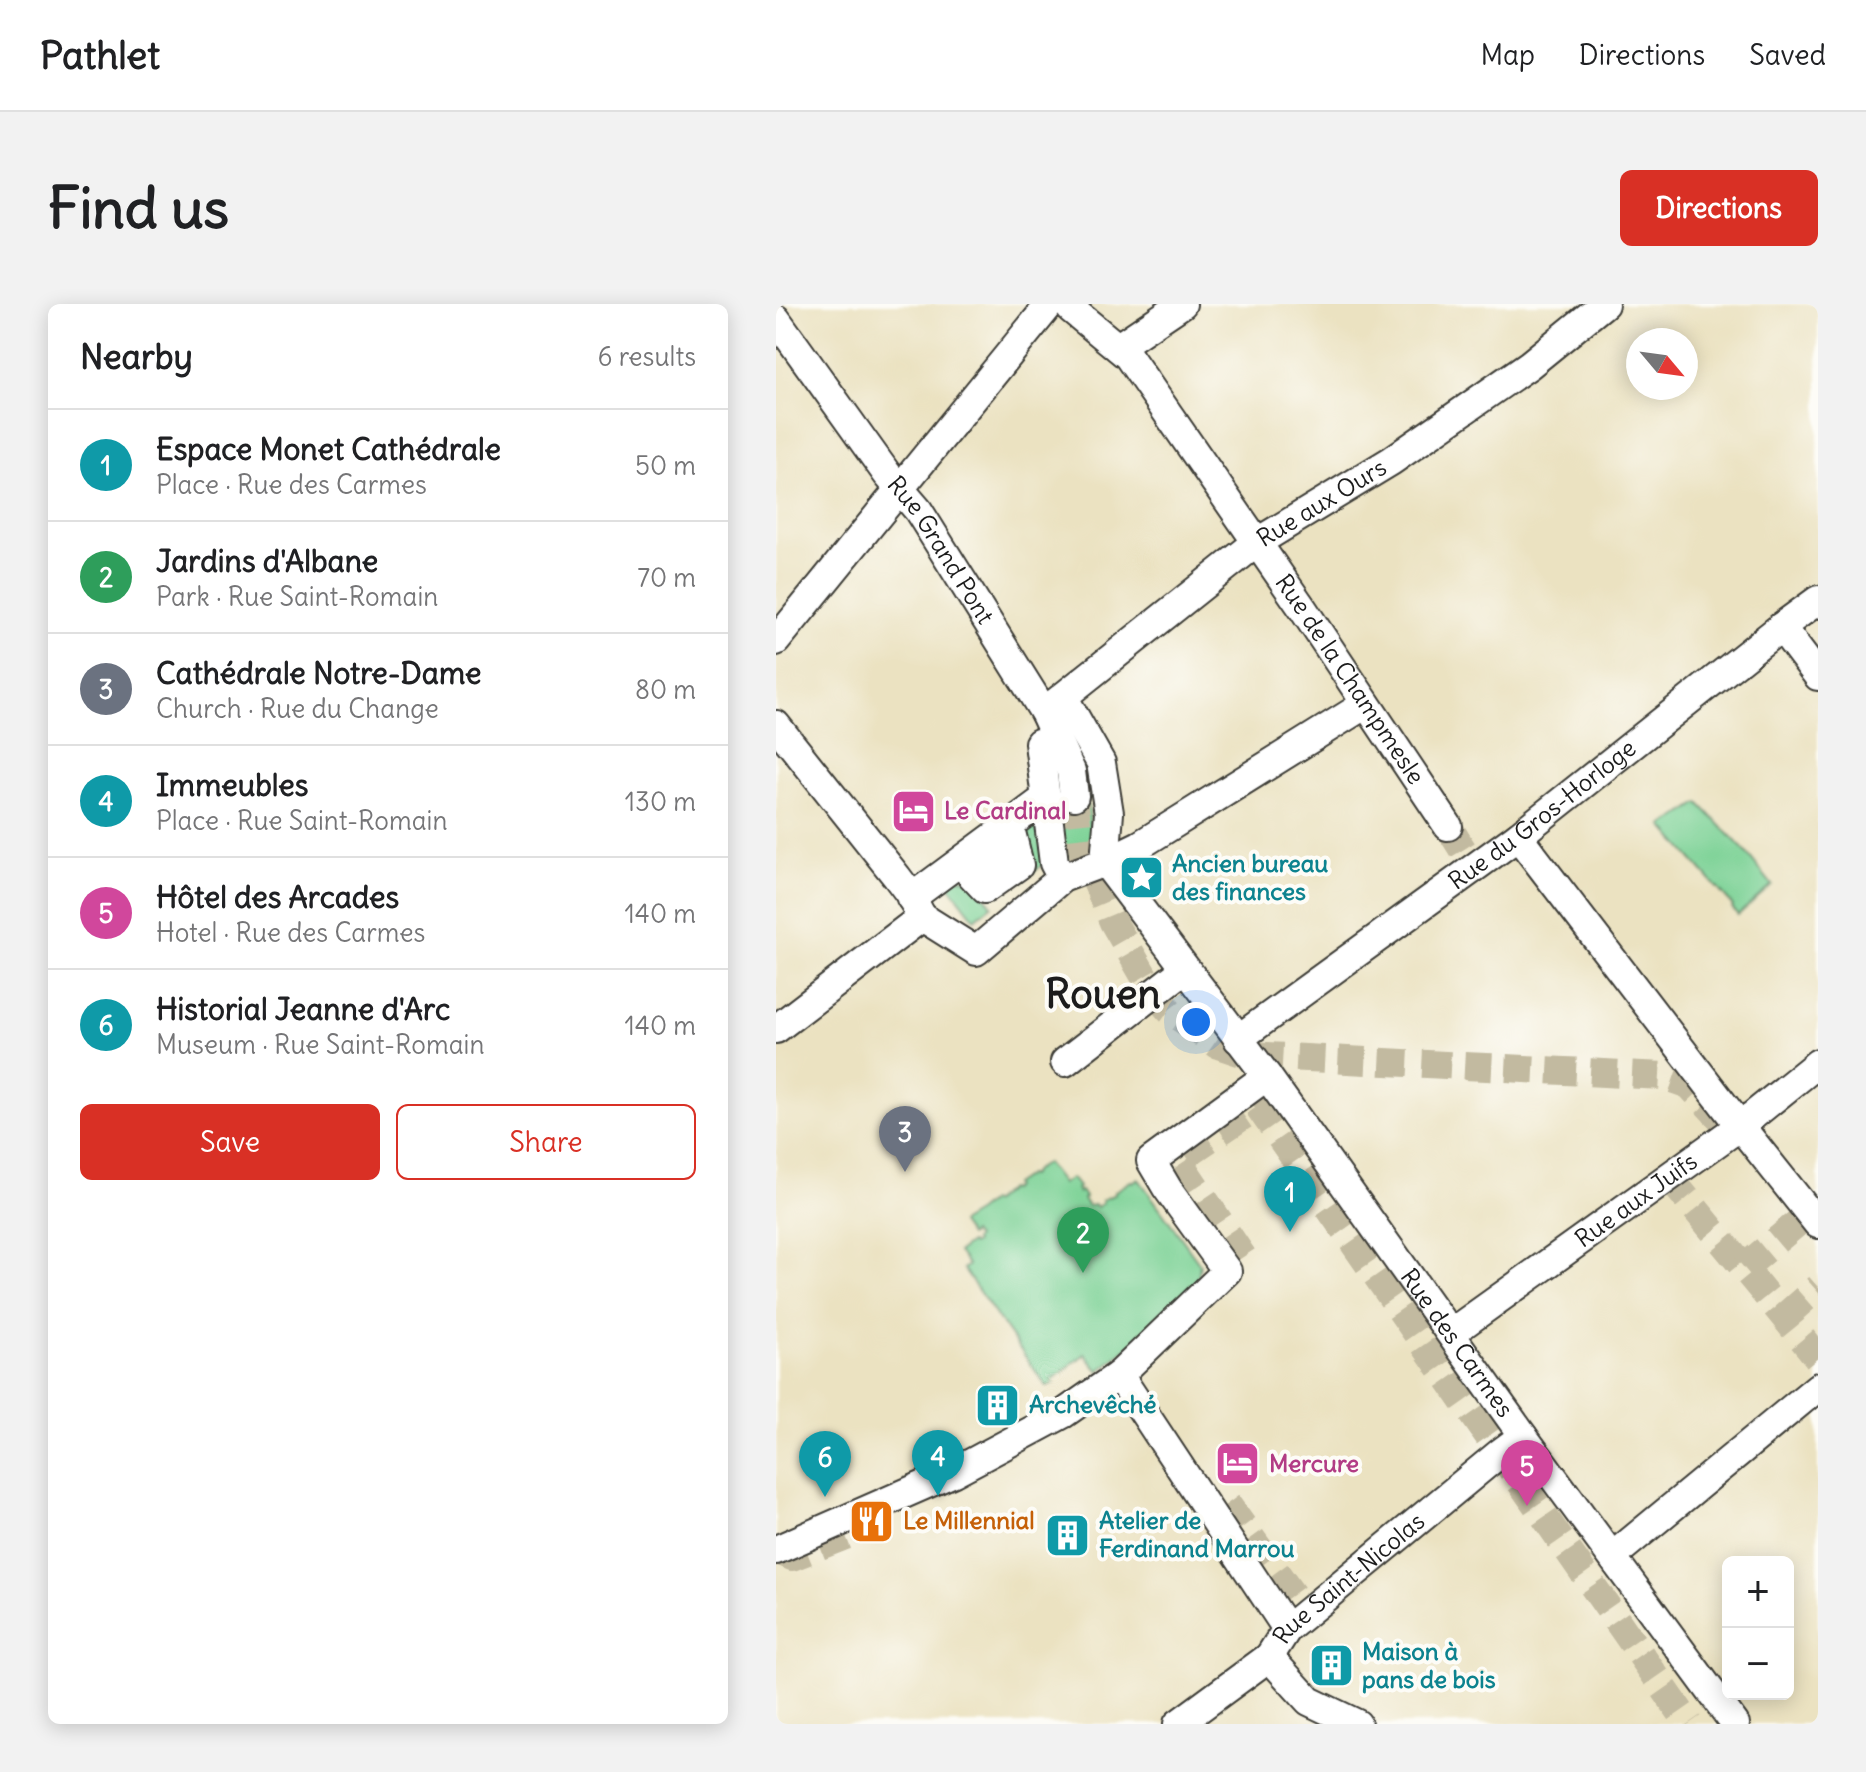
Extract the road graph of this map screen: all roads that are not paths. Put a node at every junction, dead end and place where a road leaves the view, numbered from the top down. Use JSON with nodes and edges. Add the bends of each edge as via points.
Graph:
{"nodes":[{"id":1,"x":1182,"y":304,"type":"edge"},
{"id":2,"x":1604,"y":304,"type":"edge"},
{"id":3,"x":1060,"y":307,"type":"edge"},
{"id":4,"x":776,"y":319,"type":"edge"},
{"id":5,"x":1118,"y":347,"type":"junction"},
{"id":6,"x":894,"y":482,"type":"junction"},
{"id":7,"x":1256,"y":543,"type":"junction"},
{"id":8,"x":1818,"y":600,"type":"edge"},
{"id":9,"x":776,"y":611,"type":"edge"},
{"id":10,"x":1781,"y":627,"type":"junction"},
{"id":11,"x":776,"y":641,"type":"edge"},
{"id":12,"x":1818,"y":676,"type":"edge"},
{"id":13,"x":1366,"y":704,"type":"junction"},
{"id":14,"x":1054,"y":705,"type":"junction"},
{"id":15,"x":776,"y":725,"type":"edge"},
{"id":16,"x":1039,"y":743,"type":"dead end"},
{"id":17,"x":1060,"y":797,"type":"junction"},
{"id":18,"x":1448,"y":826,"type":"tunnel mouth"},
{"id":19,"x":1518,"y":836,"type":"junction"},
{"id":20,"x":1105,"y":862,"type":"junction"},
{"id":21,"x":1062,"y":878,"type":"junction"},
{"id":22,"x":914,"y":903,"type":"junction"},
{"id":23,"x":1185,"y":969,"type":"junction"},
{"id":24,"x":776,"y":1029,"type":"edge"},
{"id":25,"x":1249,"y":1031,"type":"junction"},
{"id":26,"x":1065,"y":1062,"type":"dead end"},
{"id":27,"x":1818,"y":1063,"type":"edge"},
{"id":28,"x":1267,"y":1076,"type":"junction"},
{"id":29,"x":1740,"y":1126,"type":"junction"},
{"id":30,"x":1818,"y":1224,"type":"edge"},
{"id":31,"x":1451,"y":1333,"type":"junction"},
{"id":32,"x":1119,"y":1375,"type":"junction"},
{"id":33,"x":1818,"y":1387,"type":"edge"},
{"id":34,"x":1523,"y":1436,"type":"junction"},
{"id":35,"x":776,"y":1550,"type":"edge"},
{"id":36,"x":1613,"y":1556,"type":"junction"},
{"id":37,"x":1287,"y":1629,"type":"junction"},
{"id":38,"x":1269,"y":1657,"type":"junction"},
{"id":39,"x":1178,"y":1724,"type":"edge"},
{"id":40,"x":1357,"y":1724,"type":"edge"},
{"id":41,"x":1735,"y":1724,"type":"edge"}],
"edges":[{"from":1,"to":5,"type":"street"},
{"from":2,"to":7,"type":"street","name":"Rue aux Ours","via":[[1529,365],[1391,461]]},
{"from":3,"to":5,"type":"street","name":"Rue de la Champmesle"},
{"from":3,"to":6,"type":"street"},
{"from":4,"to":6,"type":"street","name":"Rue Grand Pont"},
{"from":5,"to":7,"type":"street","name":"Rue de la Champmesle"},
{"from":6,"to":9,"type":"street"},
{"from":6,"to":11,"type":"street"},
{"from":6,"to":14,"type":"street","name":"Rue Grand Pont"},
{"from":7,"to":13,"type":"street","name":"Rue de la Champmesle"},
{"from":7,"to":14,"type":"street","name":"Rue aux Ours"},
{"from":8,"to":10,"type":"street","name":"Rue du Gros-Horloge"},
{"from":10,"to":12,"type":"street"},
{"from":10,"to":19,"type":"street","name":"Rue du Gros-Horloge"},
{"from":13,"to":18,"type":"street","name":"Rue de la Champmesle"},
{"from":13,"to":20,"type":"street"},
{"from":14,"to":17,"type":"street","name":"Rue Grand Pont","via":[[1071,771]]},
{"from":14,"to":20,"type":"street","name":"Rue Grand Pont","via":[[1101,763],[1109,813]]},
{"from":15,"to":22,"type":"street"},
{"from":16,"to":17,"type":"street"},
{"from":17,"to":21,"type":"street","via":[[1054,863]]},
{"from":17,"to":22,"type":"street"},
{"from":19,"to":25,"type":"street","name":"Rue du Gros-Horloge","via":[[1471,862]]},
{"from":19,"to":29,"type":"street"},
{"from":20,"to":21,"type":"street"},
{"from":20,"to":23,"type":"street","name":"Rue des Carmes"},
{"from":21,"to":22,"type":"street","via":[[976,951]]},
{"from":22,"to":24,"type":"street"},
{"from":23,"to":25,"type":"street","name":"Rue des Carmes"},
{"from":23,"to":26,"type":"street"},
{"from":25,"to":28,"type":"street","name":"Rue des Carmes"},
{"from":27,"to":29,"type":"street","name":"Rue aux Juifs"},
{"from":28,"to":31,"type":"street","name":"Rue des Carmes"},
{"from":28,"to":32,"type":"street","via":[[1151,1161],[1227,1271]]},
{"from":29,"to":30,"type":"street"},
{"from":29,"to":31,"type":"street","name":"Rue aux Juifs"},
{"from":31,"to":34,"type":"street","name":"Rue des Carmes"},
{"from":32,"to":35,"type":"street","via":[[1063,1414],[954,1472]]},
{"from":32,"to":37,"type":"street"},
{"from":33,"to":36,"type":"street"},
{"from":34,"to":36,"type":"street","name":"Rue des Carmes"},
{"from":34,"to":37,"type":"street","name":"Rue Saint-Nicolas"},
{"from":36,"to":41,"type":"street","name":"Rue des Carmes"},
{"from":37,"to":38,"type":"street","name":"Rue Saint-Nicolas"},
{"from":38,"to":39,"type":"street","name":"Rue Saint-Nicolas"},
{"from":38,"to":40,"type":"street","via":[[1309,1701]]}]}
